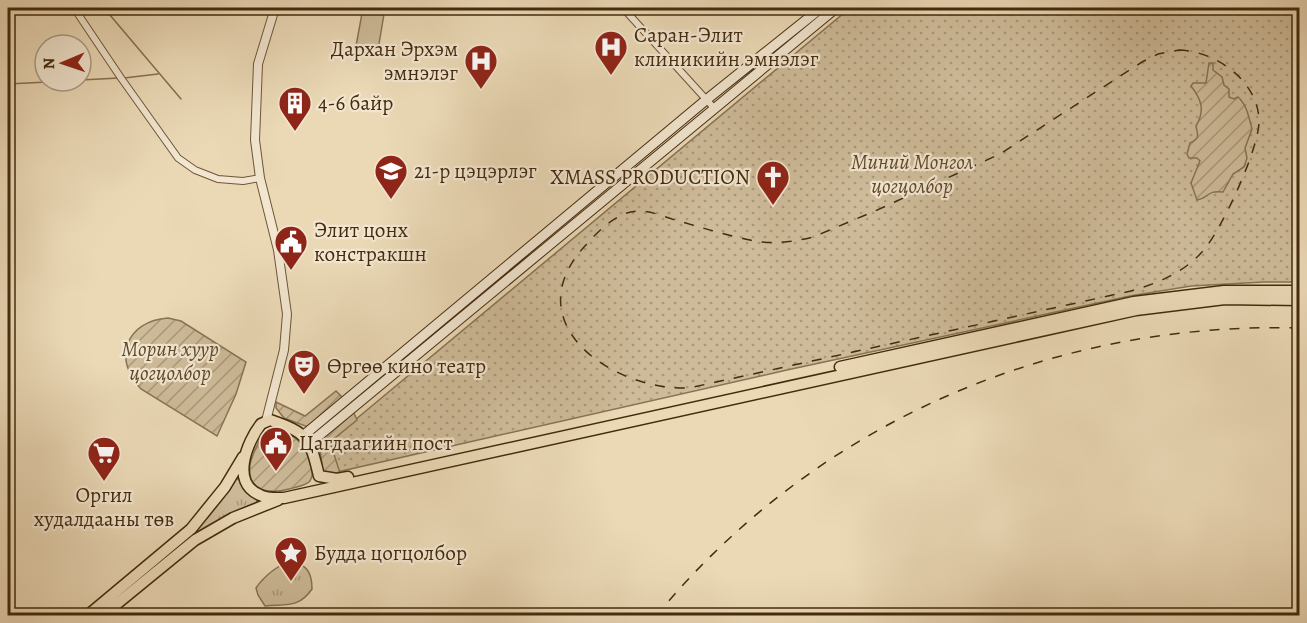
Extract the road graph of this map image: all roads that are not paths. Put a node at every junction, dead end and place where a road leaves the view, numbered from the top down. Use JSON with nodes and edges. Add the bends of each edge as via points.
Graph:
{"nodes":[{"id":1,"x":74,"y":8,"type":"edge"},
{"id":2,"x":275,"y":8,"type":"edge"},
{"id":3,"x":623,"y":8,"type":"edge"},
{"id":4,"x":821,"y":8,"type":"edge"},
{"id":5,"x":836,"y":8,"type":"edge"},
{"id":6,"x":706,"y":100,"type":"junction"},
{"id":7,"x":714,"y":108,"type":"junction"},
{"id":8,"x":260,"y":178,"type":"junction"},
{"id":9,"x":1299,"y":291,"type":"edge"},
{"id":10,"x":1299,"y":300,"type":"edge"},
{"id":11,"x":266,"y":421,"type":"junction"},
{"id":12,"x":307,"y":439,"type":"junction"},
{"id":13,"x":246,"y":452,"type":"junction"},
{"id":14,"x":319,"y":476,"type":"junction"},
{"id":15,"x":297,"y":495,"type":"junction"},
{"id":16,"x":284,"y":498,"type":"junction"},
{"id":17,"x":105,"y":609,"type":"edge"},
{"id":18,"x":87,"y":615,"type":"edge"}],
"edges":[{"from":1,"to":8,"type":"street","via":[[178,158],[218,179]]},
{"from":2,"to":8,"type":"street","via":[[258,71],[255,140]]},
{"from":3,"to":6,"type":"street"},
{"from":4,"to":6,"type":"main road"},
{"from":5,"to":7,"type":"main road"},
{"from":6,"to":7,"type":"street"},
{"from":6,"to":12,"type":"main road"},
{"from":7,"to":12,"type":"main road"},
{"from":8,"to":11,"type":"street","via":[[278,250],[287,314],[284,350]]},
{"from":9,"to":14,"type":"highway","via":[[1224,291],[1134,302],[337,479]]},
{"from":10,"to":15,"type":"highway","via":[[1225,299],[1136,310]]},
{"from":11,"to":12,"type":"highway"},
{"from":11,"to":13,"type":"highway","via":[[256,430]]},
{"from":12,"to":14,"type":"highway"},
{"from":13,"to":16,"type":"highway","via":[[243,472],[251,489],[261,496]]},
{"from":13,"to":17,"type":"highway","via":[[225,487],[191,529]]},
{"from":14,"to":15,"type":"highway"},
{"from":15,"to":16,"type":"highway"},
{"from":16,"to":17,"type":"highway","via":[[233,518],[195,540]]},
{"from":17,"to":18,"type":"highway"}]}
